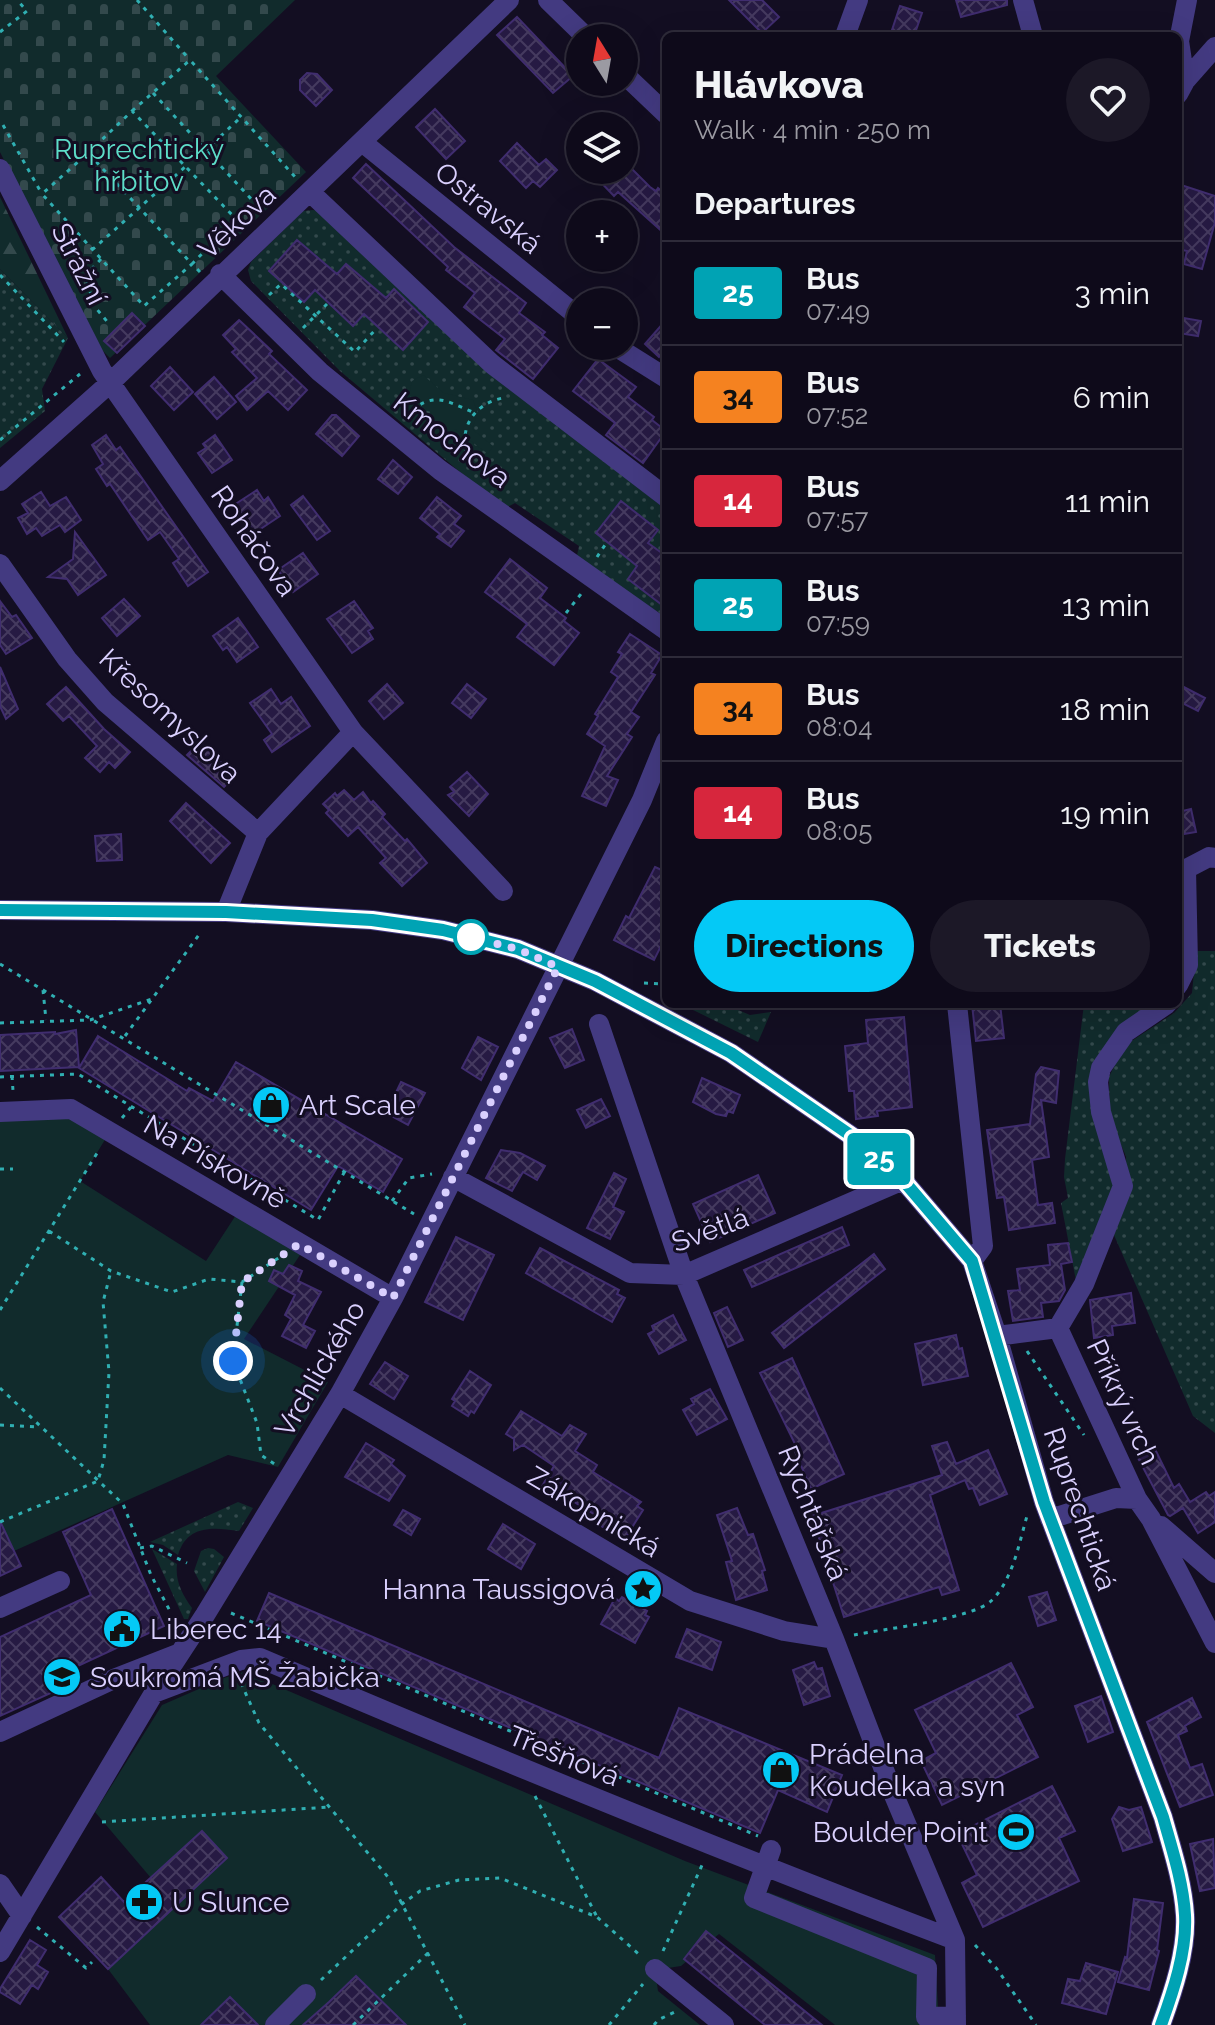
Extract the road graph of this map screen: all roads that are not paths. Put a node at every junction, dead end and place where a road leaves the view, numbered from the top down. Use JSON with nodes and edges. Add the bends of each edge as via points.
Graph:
{"nodes":[{"id":1,"x":509,"y":0,"type":"edge"},
{"id":2,"x":548,"y":0,"type":"edge"},
{"id":3,"x":858,"y":0,"type":"edge"},
{"id":4,"x":1023,"y":0,"type":"edge"},
{"id":5,"x":1187,"y":0,"type":"edge"},
{"id":6,"x":573,"y":24,"type":"edge"},
{"id":7,"x":846,"y":32,"type":"edge"},
{"id":8,"x":1032,"y":32,"type":"edge"},
{"id":9,"x":1181,"y":32,"type":"edge"},
{"id":10,"x":1215,"y":47,"type":"edge"},
{"id":11,"x":638,"y":87,"type":"edge"},
{"id":12,"x":1182,"y":88,"type":"edge"},
{"id":13,"x":662,"y":110,"type":"edge"},
{"id":14,"x":362,"y":142,"type":"junction"},
{"id":15,"x":0,"y":169,"type":"edge"},
{"id":16,"x":310,"y":192,"type":"junction"},
{"id":17,"x":216,"y":279,"type":"junction"},
{"id":18,"x":566,"y":307,"type":"edge"},
{"id":19,"x":637,"y":360,"type":"edge"},
{"id":20,"x":662,"y":375,"type":"edge"},
{"id":21,"x":106,"y":377,"type":"junction"},
{"id":22,"x":0,"y":481,"type":"edge"},
{"id":23,"x":662,"y":494,"type":"edge"},
{"id":24,"x":0,"y":564,"type":"edge"},
{"id":25,"x":662,"y":627,"type":"edge"},
{"id":26,"x":353,"y":732,"type":"junction"},
{"id":27,"x":662,"y":751,"type":"edge"},
{"id":28,"x":258,"y":833,"type":"junction"},
{"id":29,"x":1215,"y":858,"type":"edge"},
{"id":30,"x":503,"y":891,"type":"dead end"},
{"id":31,"x":0,"y":910,"type":"edge"},
{"id":32,"x":226,"y":912,"type":"junction"},
{"id":33,"x":558,"y":967,"type":"junction"},
{"id":34,"x":1182,"y":977,"type":"edge"},
{"id":35,"x":957,"y":1008,"type":"edge"},
{"id":36,"x":1161,"y":1008,"type":"edge"},
{"id":37,"x":599,"y":1024,"type":"dead end"},
{"id":38,"x":0,"y":1112,"type":"edge"},
{"id":39,"x":443,"y":1175,"type":"junction"},
{"id":40,"x":903,"y":1180,"type":"junction"},
{"id":41,"x":972,"y":1261,"type":"junction"},
{"id":42,"x":684,"y":1275,"type":"junction"},
{"id":43,"x":393,"y":1298,"type":"junction"},
{"id":44,"x":1058,"y":1328,"type":"junction"},
{"id":45,"x":1006,"y":1335,"type":"junction"},
{"id":46,"x":340,"y":1394,"type":"junction"},
{"id":47,"x":1137,"y":1499,"type":"junction"},
{"id":48,"x":1050,"y":1519,"type":"junction"},
{"id":49,"x":1151,"y":1519,"type":"junction"},
{"id":50,"x":1215,"y":1573,"type":"edge"},
{"id":51,"x":60,"y":1581,"type":"dead end"},
{"id":52,"x":0,"y":1608,"type":"edge"},
{"id":53,"x":834,"y":1639,"type":"junction"},
{"id":54,"x":1215,"y":1643,"type":"edge"},
{"id":55,"x":180,"y":1653,"type":"junction"},
{"id":56,"x":154,"y":1693,"type":"junction"},
{"id":57,"x":0,"y":1732,"type":"edge"},
{"id":58,"x":768,"y":1857,"type":"junction"},
{"id":59,"x":0,"y":1884,"type":"edge"},
{"id":60,"x":22,"y":1916,"type":"junction"},
{"id":61,"x":961,"y":1938,"type":"junction"},
{"id":62,"x":0,"y":1952,"type":"edge"},
{"id":63,"x":655,"y":1969,"type":"road end"},
{"id":64,"x":306,"y":1994,"type":"road end"},
{"id":65,"x":956,"y":2020,"type":"edge"},
{"id":66,"x":275,"y":2025,"type":"edge"},
{"id":67,"x":724,"y":2025,"type":"edge"},
{"id":68,"x":1161,"y":2025,"type":"edge"}],
"edges":[{"from":1,"to":14,"type":"street","name":"Věkova"},
{"from":2,"to":6,"type":"street"},
{"from":3,"to":7,"type":"street"},
{"from":4,"to":8,"type":"street"},
{"from":5,"to":9,"type":"street"},
{"from":10,"to":12,"type":"street"},
{"from":11,"to":13,"type":"street"},
{"from":14,"to":16,"type":"street","name":"Věkova"},
{"from":14,"to":18,"type":"street","name":"Ostravská"},
{"from":15,"to":21,"type":"street","name":"Strážní"},
{"from":16,"to":17,"type":"street","name":"Věkova"},
{"from":16,"to":23,"type":"street","via":[[492,364]]},
{"from":17,"to":21,"type":"street","name":"Věkova"},
{"from":17,"to":25,"type":"street","name":"Kmochova","via":[[389,429]]},
{"from":19,"to":20,"type":"street"},
{"from":21,"to":22,"type":"street","name":"Věkova"},
{"from":21,"to":26,"type":"street","name":"Roháčova"},
{"from":24,"to":28,"type":"street","name":"Křesomyslova","via":[[67,659],[105,702]]},
{"from":26,"to":28,"type":"street"},
{"from":26,"to":30,"type":"street","name":"Roháčova"},
{"from":27,"to":33,"type":"street","name":"Vrchlického"},
{"from":28,"to":32,"type":"street"},
{"from":29,"to":34,"type":"street","via":[[1186,869],[1188,965]]},
{"from":31,"to":32,"type":"street"},
{"from":32,"to":33,"type":"street","via":[[372,920],[443,930],[518,949]]},
{"from":33,"to":39,"type":"street","name":"Vrchlického"},
{"from":33,"to":40,"type":"street","via":[[731,1053],[856,1139]]},
{"from":35,"to":41,"type":"street","via":[[983,1246]]},
{"from":36,"to":44,"type":"street","name":"Příkrý vrch","via":[[1126,1032],[1101,1068],[1101,1112],[1123,1186],[1084,1284]]},
{"from":37,"to":42,"type":"street","name":"Rychtářská"},
{"from":38,"to":43,"type":"street","name":"Na Pískovně","via":[[71,1109]]},
{"from":39,"to":42,"type":"street","name":"Světlá","via":[[630,1273]]},
{"from":39,"to":43,"type":"street","name":"Vrchlického","via":[[430,1224]]},
{"from":40,"to":41,"type":"street"},
{"from":40,"to":42,"type":"street","name":"Světlá"},
{"from":41,"to":45,"type":"street","name":"Ruprechtická"},
{"from":42,"to":53,"type":"street","name":"Rychtářská"},
{"from":43,"to":46,"type":"street","name":"Vrchlického"},
{"from":44,"to":45,"type":"street","name":"Příkrý vrch"},
{"from":44,"to":47,"type":"street","name":"Příkrý vrch"},
{"from":45,"to":48,"type":"street","name":"Ruprechtická"},
{"from":46,"to":53,"type":"street","name":"Zákopnická","via":[[690,1601],[784,1631]]},
{"from":46,"to":55,"type":"street","name":"Vrchlického"},
{"from":47,"to":48,"type":"street","via":[[1116,1498]]},
{"from":47,"to":49,"type":"street","name":"Příkrý vrch"},
{"from":48,"to":68,"type":"street","name":"Ruprechtická","via":[[1163,1817],[1176,1865],[1185,1917],[1180,1958]]},
{"from":49,"to":50,"type":"street"},
{"from":49,"to":54,"type":"street"},
{"from":51,"to":52,"type":"street"},
{"from":53,"to":61,"type":"street","name":"Rychtářská","via":[[891,1788]]},
{"from":55,"to":56,"type":"street","name":"Vrchlického"},
{"from":55,"to":57,"type":"street"},
{"from":56,"to":58,"type":"street","name":"Třešňová","via":[[260,1658],[712,1845]]},
{"from":56,"to":60,"type":"street","name":"Vrchlického","via":[[105,1760]]},
{"from":58,"to":61,"type":"street","name":"Třešňová"},
{"from":58,"to":65,"type":"street","via":[[754,1898],[927,1968],[926,2017]]},
{"from":59,"to":60,"type":"street"},
{"from":60,"to":62,"type":"street","name":"Vrchlického"},
{"from":61,"to":65,"type":"street","name":"Rychtářská"},
{"from":63,"to":67,"type":"street"},
{"from":64,"to":66,"type":"street"}]}
